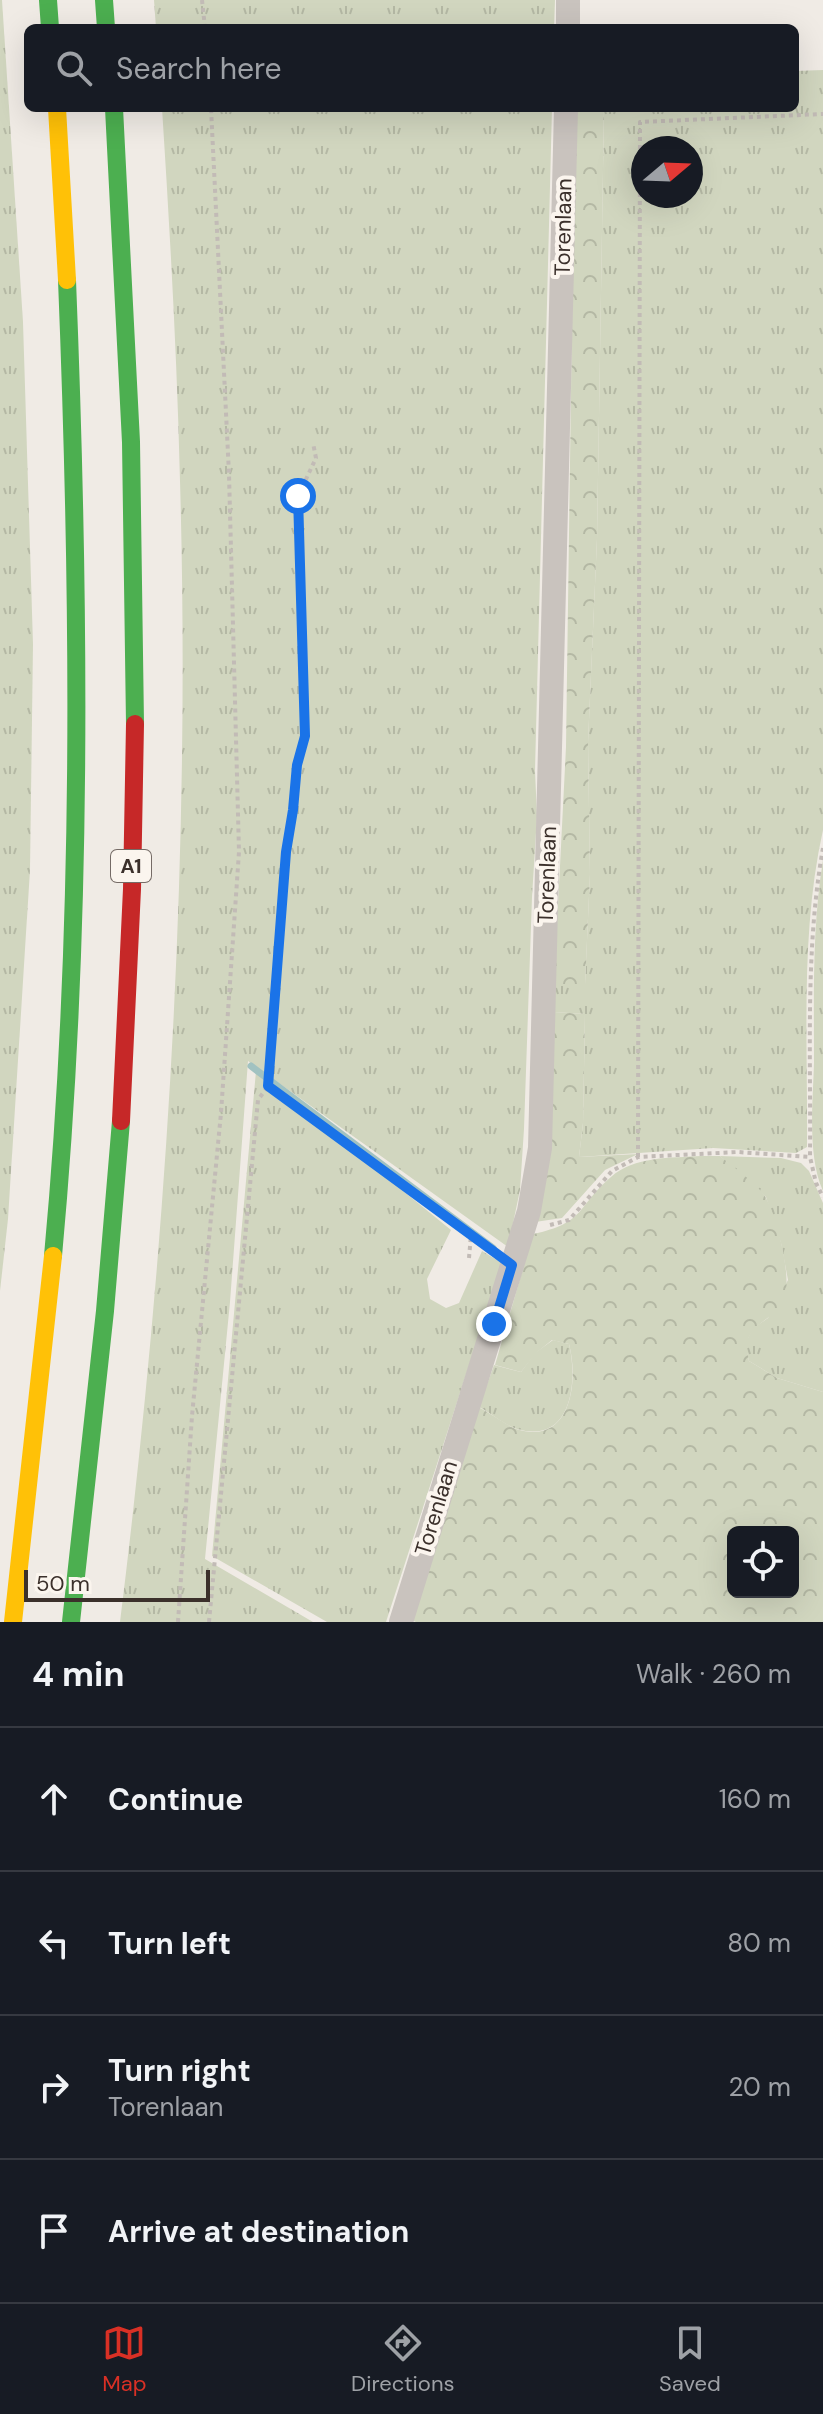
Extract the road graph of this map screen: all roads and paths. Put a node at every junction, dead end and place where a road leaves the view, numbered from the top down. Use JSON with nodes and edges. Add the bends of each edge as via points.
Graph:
{"nodes":[{"id":1,"x":48,"y":0,"type":"edge"},
{"id":2,"x":104,"y":0,"type":"edge"},
{"id":3,"x":202,"y":0,"type":"edge"},
{"id":4,"x":568,"y":0,"type":"edge"},
{"id":5,"x":50,"y":24,"type":"edge"},
{"id":6,"x":106,"y":24,"type":"edge"},
{"id":7,"x":205,"y":24,"type":"edge"},
{"id":8,"x":568,"y":24,"type":"edge"},
{"id":9,"x":57,"y":112,"type":"edge"},
{"id":10,"x":114,"y":112,"type":"edge"},
{"id":11,"x":211,"y":112,"type":"edge"},
{"id":12,"x":566,"y":112,"type":"edge"},
{"id":13,"x":823,"y":114,"type":"edge"},
{"id":14,"x":313,"y":443,"type":"dead end"},
{"id":15,"x":823,"y":848,"type":"edge"},
{"id":16,"x":268,"y":1084,"type":"junction"},
{"id":17,"x":638,"y":1157,"type":"junction"},
{"id":18,"x":810,"y":1157,"type":"junction"},
{"id":19,"x":823,"y":1197,"type":"edge"},
{"id":20,"x":471,"y":1235,"type":"junction"},
{"id":21,"x":522,"y":1235,"type":"junction"},
{"id":22,"x":469,"y":1258,"type":"dead end"},
{"id":23,"x":512,"y":1265,"type":"junction"},
{"id":24,"x":13,"y":1622,"type":"edge"},
{"id":25,"x":71,"y":1622,"type":"edge"},
{"id":26,"x":178,"y":1622,"type":"edge"},
{"id":27,"x":209,"y":1622,"type":"edge"},
{"id":28,"x":401,"y":1622,"type":"edge"}],
"edges":[{"from":1,"to":5,"type":"highway"},
{"from":2,"to":6,"type":"highway"},
{"from":3,"to":7,"type":"path"},
{"from":4,"to":8,"type":"street"},
{"from":9,"to":24,"type":"highway","via":[[72,364],[76,723],[70,1001],[39,1402]]},
{"from":10,"to":25,"type":"highway","number":"A1","via":[[125,295],[135,700],[128,999],[106,1301]]},
{"from":11,"to":26,"type":"path","via":[[229,474],[239,852]]},
{"from":12,"to":21,"type":"street","name":"Torenlaan","via":[[540,1148]]},
{"from":13,"to":17,"type":"path","via":[[640,122]]},
{"from":14,"to":16,"type":"path","via":[[316,458],[298,496],[305,736],[286,852]]},
{"from":15,"to":18,"type":"path","via":[[816,884]]},
{"from":16,"to":20,"type":"path"},
{"from":16,"to":27,"type":"path","via":[[258,1100]]},
{"from":17,"to":18,"type":"path","via":[[738,1152]]},
{"from":17,"to":21,"type":"path","via":[[612,1171],[569,1220]]},
{"from":18,"to":19,"type":"path"},
{"from":20,"to":22,"type":"path"},
{"from":20,"to":23,"type":"path"},
{"from":21,"to":23,"type":"street","name":"Torenlaan"},
{"from":23,"to":28,"type":"street","name":"Torenlaan"}]}
